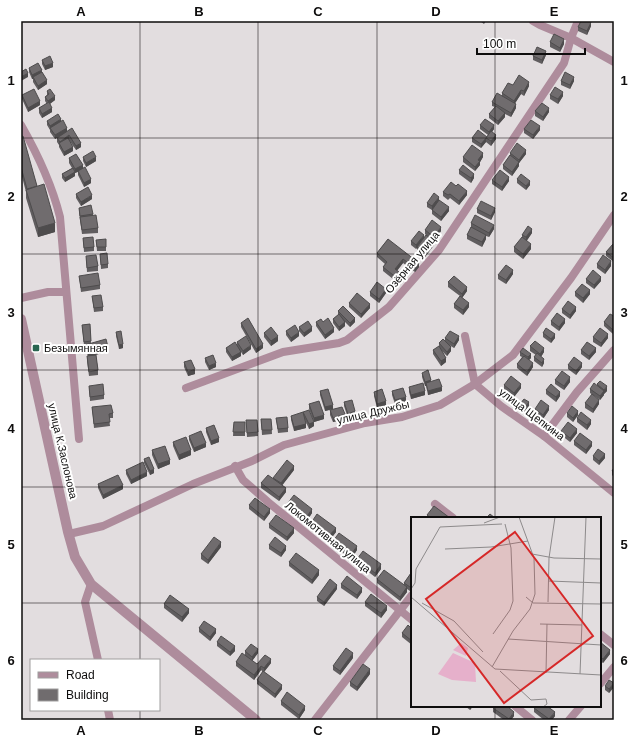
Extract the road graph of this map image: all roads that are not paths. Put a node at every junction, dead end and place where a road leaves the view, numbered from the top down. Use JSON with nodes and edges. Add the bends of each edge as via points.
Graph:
{"nodes":[{"id":1,"x":533,"y":21,"type":"edge"},
{"id":2,"x":578,"y":21,"type":"edge"},
{"id":3,"x":571,"y":38,"type":"junction"},
{"id":4,"x":614,"y":62,"type":"edge"},
{"id":5,"x":21,"y":125,"type":"edge"},
{"id":6,"x":614,"y":215,"type":"edge"},
{"id":7,"x":66,"y":292,"type":"junction"},
{"id":8,"x":21,"y":298,"type":"edge"},
{"id":9,"x":21,"y":320,"type":"edge"},
{"id":10,"x":465,"y":336,"type":"dead end"},
{"id":11,"x":614,"y":350,"type":"edge"},
{"id":12,"x":474,"y":384,"type":"junction"},
{"id":13,"x":186,"y":388,"type":"dead end"},
{"id":14,"x":544,"y":436,"type":"junction"},
{"id":15,"x":79,"y":439,"type":"dead end"},
{"id":16,"x":235,"y":466,"type":"junction"},
{"id":17,"x":614,"y":493,"type":"edge"},
{"id":18,"x":435,"y":504,"type":"dead end"},
{"id":19,"x":452,"y":517,"type":"edge"},
{"id":20,"x":69,"y":534,"type":"junction"},
{"id":21,"x":92,"y":584,"type":"junction"},
{"id":22,"x":411,"y":596,"type":"edge"},
{"id":23,"x":400,"y":610,"type":"junction"},
{"id":24,"x":411,"y":619,"type":"edge"},
{"id":25,"x":601,"y":635,"type":"edge"},
{"id":26,"x":614,"y":646,"type":"edge"},
{"id":27,"x":98,"y":659,"type":"edge"},
{"id":28,"x":614,"y":667,"type":"edge"},
{"id":29,"x":601,"y":683,"type":"edge"},
{"id":30,"x":516,"y":707,"type":"edge"},
{"id":31,"x":581,"y":707,"type":"edge"},
{"id":32,"x":256,"y":720,"type":"edge"},
{"id":33,"x":315,"y":720,"type":"edge"},
{"id":34,"x":532,"y":720,"type":"edge"},
{"id":35,"x":570,"y":720,"type":"edge"}],
"edges":[{"from":1,"to":3,"type":"street"},
{"from":2,"to":3,"type":"street","name":"Озёрная улица"},
{"from":3,"to":4,"type":"street"},
{"from":3,"to":13,"type":"street","name":"Озёрная улица","via":[[564,63],[439,250],[389,307],[347,340],[283,352]]},
{"from":5,"to":7,"type":"street","via":[[55,198],[60,217]]},
{"from":6,"to":12,"type":"street","name":"улица Дружбы","via":[[513,355]]},
{"from":7,"to":8,"type":"street","via":[[48,292]]},
{"from":7,"to":15,"type":"street"},
{"from":9,"to":20,"type":"street","name":"улица К.Заслонова"},
{"from":10,"to":12,"type":"street"},
{"from":11,"to":14,"type":"street","via":[[577,392]]},
{"from":12,"to":14,"type":"street","name":"улица Щепкина"},
{"from":12,"to":16,"type":"street","name":"улица Дружбы","via":[[440,405],[402,417],[365,423],[284,445]]},
{"from":14,"to":17,"type":"street","name":"улица Щепкина"},
{"from":16,"to":20,"type":"street","name":"улица Дружбы","via":[[103,526]]},
{"from":16,"to":23,"type":"street","name":"Локомотивная улица","via":[[243,480],[268,502]]},
{"from":18,"to":19,"type":"street"},
{"from":20,"to":21,"type":"street","name":"улица К.Заслонова","via":[[75,557]]},
{"from":21,"to":27,"type":"street","via":[[84,602]]},
{"from":21,"to":32,"type":"street","name":"улица К.Заслонова"},
{"from":22,"to":23,"type":"street"},
{"from":23,"to":24,"type":"street","name":"Локомотивная улица"},
{"from":23,"to":33,"type":"street"},
{"from":25,"to":26,"type":"street"},
{"from":28,"to":29,"type":"street"},
{"from":30,"to":34,"type":"street"},
{"from":31,"to":35,"type":"street"}]}
